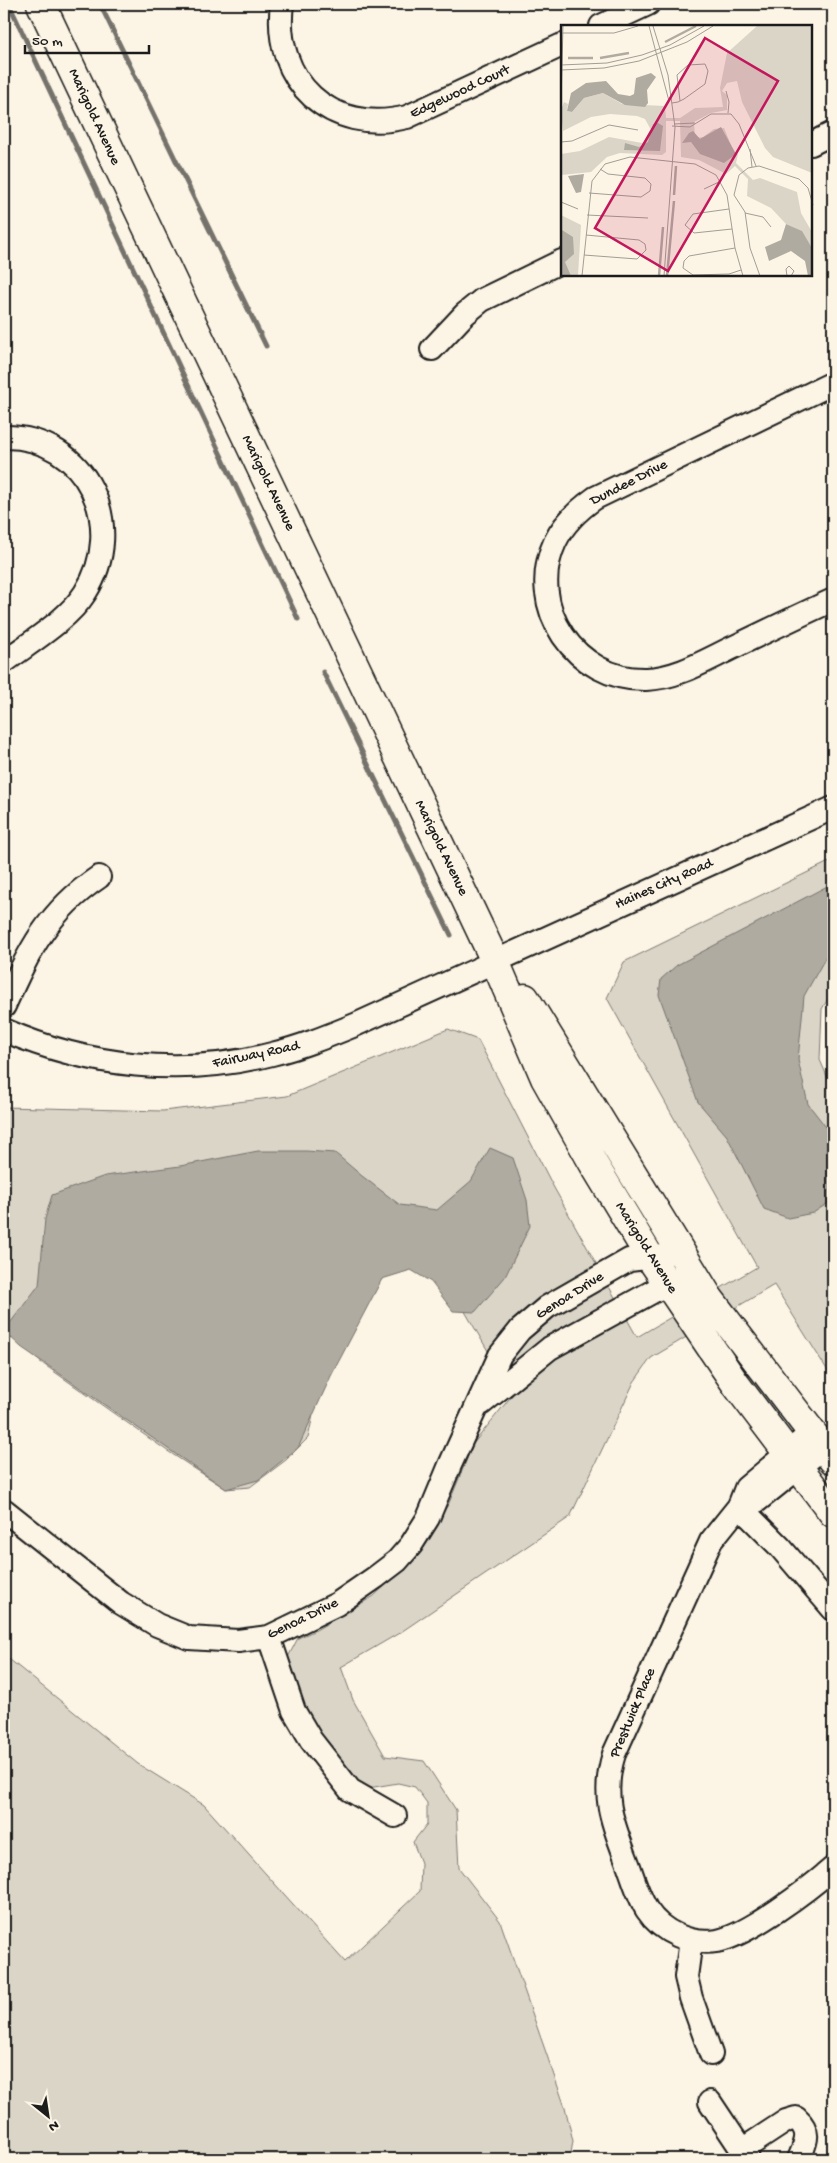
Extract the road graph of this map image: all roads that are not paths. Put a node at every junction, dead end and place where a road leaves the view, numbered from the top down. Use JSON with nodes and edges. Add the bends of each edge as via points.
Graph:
{"nodes":[{"id":1,"x":41,"y":4,"type":"edge"},
{"id":2,"x":282,"y":4,"type":"edge"},
{"id":3,"x":648,"y":4,"type":"edge"},
{"id":4,"x":603,"y":25,"type":"edge"},
{"id":5,"x":561,"y":45,"type":"edge"},
{"id":6,"x":833,"y":134,"type":"edge"},
{"id":7,"x":812,"y":144,"type":"edge"},
{"id":8,"x":561,"y":261,"type":"edge"},
{"id":9,"x":432,"y":349,"type":"dead end"},
{"id":10,"x":833,"y":383,"type":"edge"},
{"id":11,"x":4,"y":437,"type":"edge"},
{"id":12,"x":833,"y":600,"type":"edge"},
{"id":13,"x":4,"y":662,"type":"edge"},
{"id":14,"x":833,"y":808,"type":"edge"},
{"id":15,"x":99,"y":877,"type":"dead end"},
{"id":16,"x":495,"y":961,"type":"junction"},
{"id":17,"x":4,"y":1006,"type":"edge"},
{"id":18,"x":4,"y":1030,"type":"edge"},
{"id":19,"x":651,"y":1259,"type":"junction"},
{"id":20,"x":685,"y":1261,"type":"junction"},
{"id":21,"x":667,"y":1284,"type":"junction"},
{"id":22,"x":476,"y":1408,"type":"junction"},
{"id":23,"x":822,"y":1447,"type":"edge"},
{"id":24,"x":792,"y":1460,"type":"junction"},
{"id":25,"x":739,"y":1506,"type":"junction"},
{"id":26,"x":4,"y":1510,"type":"edge"},
{"id":27,"x":833,"y":1513,"type":"edge"},
{"id":28,"x":833,"y":1609,"type":"edge"},
{"id":29,"x":270,"y":1637,"type":"junction"},
{"id":30,"x":395,"y":1816,"type":"dead end"},
{"id":31,"x":833,"y":1868,"type":"edge"},
{"id":32,"x":691,"y":1940,"type":"junction"},
{"id":33,"x":711,"y":2054,"type":"dead end"},
{"id":34,"x":710,"y":2102,"type":"dead end"},
{"id":35,"x":745,"y":2155,"type":"edge"},
{"id":36,"x":799,"y":2159,"type":"edge"}],
"edges":[{"from":1,"to":16,"type":"main road","name":"Marigold Avenue"},
{"from":2,"to":5,"type":"street","name":"Edgewood Court","via":[[281,41],[294,73],[307,92],[325,107],[357,120],[382,122],[407,117]]},
{"from":3,"to":4,"type":"street"},
{"from":6,"to":7,"type":"street"},
{"from":8,"to":9,"type":"street","via":[[482,300]]},
{"from":10,"to":12,"type":"street","name":"Dundee Drive","via":[[582,507],[555,543],[546,588],[552,618],[576,653],[608,672],[645,679],[681,672]]},
{"from":11,"to":13,"type":"street","via":[[35,441],[74,464],[84,474],[98,503],[103,535],[98,567],[84,596]]},
{"from":14,"to":16,"type":"street","name":"Haines City Road"},
{"from":15,"to":17,"type":"street","via":[[77,892],[47,924]]},
{"from":16,"to":18,"type":"street","name":"Fairway Road","via":[[326,1037],[273,1054],[229,1063],[180,1066],[119,1062],[60,1051]]},
{"from":16,"to":19,"type":"main road","name":"Marigold Avenue","via":[[545,1078]]},
{"from":16,"to":20,"type":"main road","name":"Marigold Avenue","via":[[521,992]]},
{"from":19,"to":20,"type":"street","name":"Genoa Drive"},
{"from":19,"to":21,"type":"main road","name":"Marigold Avenue"},
{"from":19,"to":22,"type":"street","name":"Genoa Drive","via":[[630,1260],[547,1307],[520,1330],[500,1355]]},
{"from":20,"to":21,"type":"street","name":"Genoa Drive"},
{"from":20,"to":23,"type":"main road","name":"Marigold Avenue","via":[[709,1298]]},
{"from":21,"to":22,"type":"street","name":"Genoa Drive","via":[[550,1348]]},
{"from":21,"to":24,"type":"main road","name":"Marigold Avenue"},
{"from":22,"to":29,"type":"street","name":"Genoa Drive","via":[[428,1518],[411,1545],[376,1577],[336,1604]]},
{"from":23,"to":24,"type":"street","name":"Prestwick Place"},
{"from":24,"to":25,"type":"street","name":"Prestwick Place","via":[[746,1488]]},
{"from":24,"to":27,"type":"main road","name":"Marigold Avenue"},
{"from":25,"to":28,"type":"street","via":[[780,1547]]},
{"from":25,"to":32,"type":"street","name":"Prestwick Place","via":[[711,1541],[609,1769],[609,1809],[642,1901],[664,1927]]},
{"from":26,"to":29,"type":"street","name":"Genoa Drive","via":[[121,1603],[157,1625],[189,1638],[238,1641]]},
{"from":29,"to":30,"type":"street","via":[[294,1712],[310,1740],[350,1790]]},
{"from":31,"to":32,"type":"street","name":"Prestwick Place","via":[[783,1906],[740,1933],[718,1940]]},
{"from":32,"to":33,"type":"street","via":[[686,1976]]},
{"from":34,"to":35,"type":"street"},
{"from":35,"to":36,"type":"street","via":[[786,2120],[796,2118],[804,2125],[807,2140]]}]}
